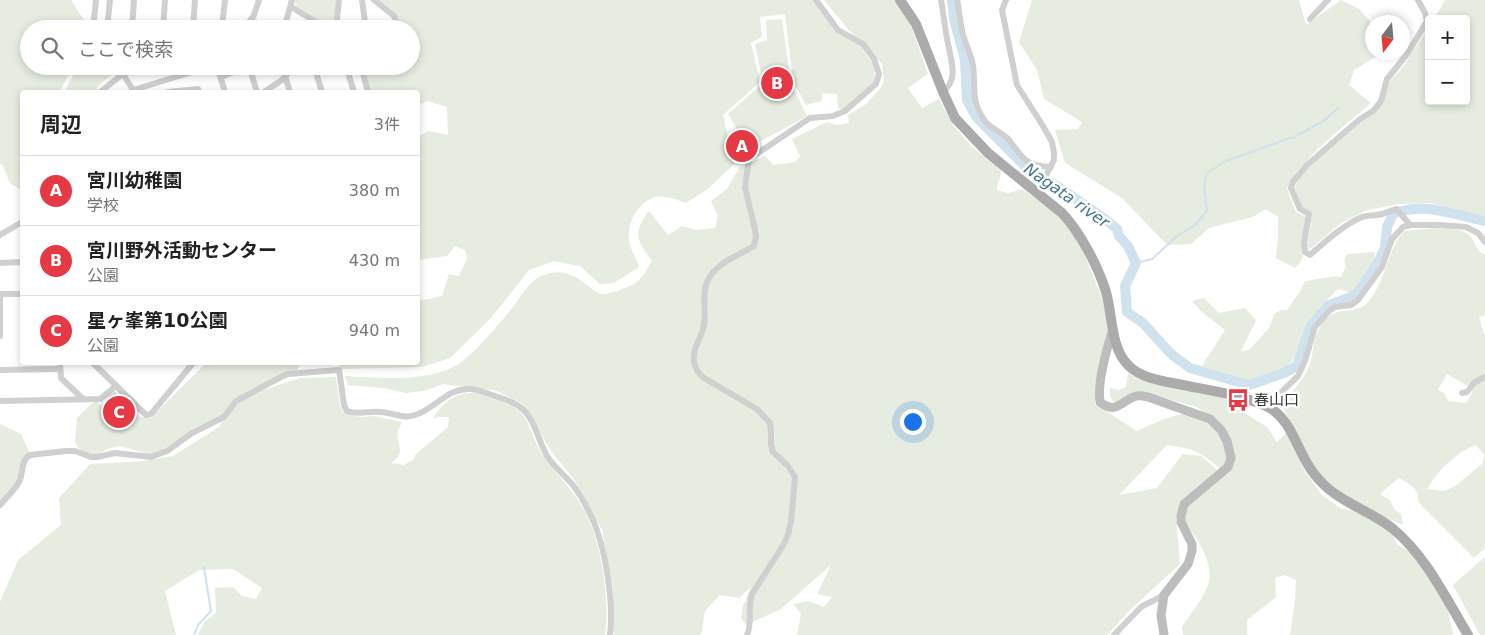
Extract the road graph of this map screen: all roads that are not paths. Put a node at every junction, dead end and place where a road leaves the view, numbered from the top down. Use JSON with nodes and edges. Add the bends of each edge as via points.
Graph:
{"nodes":[{"id":1,"x":96,"y":0,"type":"edge"},
{"id":2,"x":110,"y":0,"type":"edge"},
{"id":3,"x":134,"y":0,"type":"edge"},
{"id":4,"x":165,"y":0,"type":"edge"},
{"id":5,"x":195,"y":0,"type":"edge"},
{"id":6,"x":225,"y":0,"type":"edge"},
{"id":7,"x":259,"y":0,"type":"edge"},
{"id":8,"x":339,"y":0,"type":"edge"},
{"id":9,"x":362,"y":0,"type":"edge"},
{"id":10,"x":374,"y":0,"type":"edge"},
{"id":11,"x":816,"y":0,"type":"edge"},
{"id":12,"x":900,"y":0,"type":"edge"},
{"id":13,"x":941,"y":0,"type":"edge"},
{"id":14,"x":956,"y":0,"type":"edge"},
{"id":15,"x":1006,"y":0,"type":"edge"},
{"id":16,"x":1328,"y":0,"type":"edge"},
{"id":17,"x":1418,"y":0,"type":"edge"},
{"id":18,"x":292,"y":4,"type":"edge"},
{"id":19,"x":1310,"y":19,"type":"dead end"},
{"id":20,"x":94,"y":20,"type":"edge"},
{"id":21,"x":108,"y":20,"type":"edge"},
{"id":22,"x":133,"y":20,"type":"edge"},
{"id":23,"x":163,"y":20,"type":"edge"},
{"id":24,"x":194,"y":20,"type":"edge"},
{"id":25,"x":223,"y":20,"type":"edge"},
{"id":26,"x":251,"y":20,"type":"edge"},
{"id":27,"x":287,"y":20,"type":"edge"},
{"id":28,"x":315,"y":20,"type":"edge"},
{"id":29,"x":337,"y":20,"type":"edge"},
{"id":30,"x":365,"y":20,"type":"edge"},
{"id":31,"x":395,"y":20,"type":"edge"},
{"id":32,"x":122,"y":75,"type":"edge"},
{"id":33,"x":124,"y":75,"type":"edge"},
{"id":34,"x":182,"y":75,"type":"edge"},
{"id":35,"x":226,"y":75,"type":"edge"},
{"id":36,"x":252,"y":75,"type":"edge"},
{"id":37,"x":317,"y":75,"type":"edge"},
{"id":38,"x":349,"y":75,"type":"edge"},
{"id":39,"x":363,"y":75,"type":"edge"},
{"id":40,"x":286,"y":76,"type":"joint"},
{"id":41,"x":221,"y":77,"type":"joint"},
{"id":42,"x":103,"y":90,"type":"edge"},
{"id":43,"x":133,"y":90,"type":"edge"},
{"id":44,"x":133,"y":90,"type":"edge"},
{"id":45,"x":224,"y":90,"type":"edge"},
{"id":46,"x":256,"y":90,"type":"edge"},
{"id":47,"x":267,"y":90,"type":"edge"},
{"id":48,"x":290,"y":90,"type":"edge"},
{"id":49,"x":321,"y":90,"type":"edge"},
{"id":50,"x":353,"y":90,"type":"edge"},
{"id":51,"x":367,"y":90,"type":"edge"},
{"id":52,"x":942,"y":92,"type":"junction"},
{"id":53,"x":1050,"y":169,"type":"junction"},
{"id":54,"x":1039,"y":190,"type":"junction"},
{"id":55,"x":20,"y":224,"type":"edge"},
{"id":56,"x":1410,"y":225,"type":"junction"},
{"id":57,"x":0,"y":235,"type":"edge"},
{"id":58,"x":1485,"y":242,"type":"edge"},
{"id":59,"x":20,"y":262,"type":"edge"},
{"id":60,"x":0,"y":263,"type":"edge"},
{"id":61,"x":0,"y":294,"type":"edge"},
{"id":62,"x":20,"y":294,"type":"edge"},
{"id":63,"x":1113,"y":329,"type":"junction"},
{"id":64,"x":0,"y":336,"type":"edge"},
{"id":65,"x":95,"y":365,"type":"edge"},
{"id":66,"x":192,"y":365,"type":"edge"},
{"id":67,"x":30,"y":366,"type":"edge"},
{"id":68,"x":60,"y":366,"type":"edge"},
{"id":69,"x":0,"y":370,"type":"edge"},
{"id":70,"x":1485,"y":377,"type":"edge"},
{"id":71,"x":116,"y":386,"type":"junction"},
{"id":72,"x":1462,"y":393,"type":"dead end"},
{"id":73,"x":83,"y":399,"type":"junction"},
{"id":74,"x":0,"y":401,"type":"edge"},
{"id":75,"x":1267,"y":406,"type":"junction"},
{"id":76,"x":0,"y":506,"type":"edge"},
{"id":77,"x":1164,"y":595,"type":"junction"},
{"id":78,"x":610,"y":635,"type":"edge"},
{"id":79,"x":748,"y":635,"type":"edge"},
{"id":80,"x":1114,"y":635,"type":"edge"},
{"id":81,"x":1164,"y":635,"type":"edge"},
{"id":82,"x":1468,"y":635,"type":"edge"}],
"edges":[{"from":1,"to":20,"type":"street"},
{"from":2,"to":21,"type":"street"},
{"from":3,"to":22,"type":"street"},
{"from":4,"to":23,"type":"street"},
{"from":5,"to":24,"type":"street"},
{"from":6,"to":25,"type":"street"},
{"from":7,"to":26,"type":"street"},
{"from":8,"to":29,"type":"street"},
{"from":9,"to":30,"type":"street"},
{"from":10,"to":31,"type":"street"},
{"from":11,"to":79,"type":"street","via":[[838,30],[863,44],[878,68],[879,78],[845,111],[810,118],[749,159],[746,187],[756,230],[754,246],[716,269],[708,280],[704,295],[705,320],[694,354],[694,364],[704,378],[765,416],[770,423],[773,452],[795,477],[788,534],[752,594]]},
{"from":12,"to":52,"type":"main road","via":[[916,24]]},
{"from":13,"to":52,"type":"street","via":[[953,61],[951,82]]},
{"from":14,"to":53,"type":"street","via":[[964,40],[974,67],[974,94],[982,116],[986,123],[1002,132],[1026,161]]},
{"from":15,"to":53,"type":"street","via":[[1002,10],[1017,84],[1052,142],[1054,160]]},
{"from":16,"to":19,"type":"street"},
{"from":17,"to":56,"type":"street","via":[[1427,21],[1408,53],[1387,79],[1381,101],[1307,165],[1291,188],[1300,209],[1308,214],[1304,243],[1305,252],[1310,255],[1364,216],[1396,210]]},
{"from":18,"to":27,"type":"street"},
{"from":18,"to":28,"type":"street"},
{"from":32,"to":42,"type":"street"},
{"from":33,"to":43,"type":"street"},
{"from":34,"to":44,"type":"street"},
{"from":35,"to":41,"type":"street"},
{"from":36,"to":46,"type":"street"},
{"from":37,"to":49,"type":"street"},
{"from":38,"to":50,"type":"street"},
{"from":39,"to":51,"type":"street"},
{"from":40,"to":47,"type":"street"},
{"from":40,"to":48,"type":"street"},
{"from":41,"to":45,"type":"street"},
{"from":52,"to":54,"type":"main road","via":[[955,118],[970,135],[1006,168]]},
{"from":53,"to":54,"type":"street"},
{"from":54,"to":63,"type":"main road","via":[[1073,225],[1081,238],[1106,292]]},
{"from":55,"to":57,"type":"street"},
{"from":56,"to":58,"type":"street","via":[[1466,227],[1478,233]]},
{"from":56,"to":75,"type":"street","via":[[1395,234],[1382,266],[1358,300],[1329,310],[1315,327],[1298,376]]},
{"from":59,"to":60,"type":"street"},
{"from":61,"to":62,"type":"street"},
{"from":61,"to":64,"type":"street"},
{"from":63,"to":75,"type":"main road","via":[[1122,358],[1135,371]]},
{"from":63,"to":77,"type":"street","via":[[1098,394],[1100,402],[1112,408],[1138,395],[1148,397],[1210,420],[1221,430],[1230,449],[1228,467],[1184,504],[1182,522],[1192,551],[1188,564]]},
{"from":65,"to":71,"type":"street"},
{"from":66,"to":71,"type":"street","via":[[151,414],[144,414]]},
{"from":67,"to":68,"type":"street"},
{"from":67,"to":69,"type":"street"},
{"from":68,"to":73,"type":"street","via":[[61,378]]},
{"from":70,"to":72,"type":"street"},
{"from":71,"to":73,"type":"street","via":[[103,398]]},
{"from":73,"to":74,"type":"street"},
{"from":75,"to":82,"type":"main road","via":[[1285,422],[1308,467],[1327,488],[1372,515],[1412,546],[1437,581]]},
{"from":76,"to":78,"type":"street","via":[[19,482],[23,464],[30,455],[66,451],[97,457],[114,453],[143,457],[160,454],[224,417],[244,396],[288,374],[339,370],[346,411],[356,414],[381,412],[409,416],[423,412],[453,392],[472,388],[523,410],[550,460],[572,484],[588,510],[606,567]]},
{"from":77,"to":80,"type":"street","via":[[1141,607]]},
{"from":77,"to":81,"type":"street","via":[[1161,615]]}]}
